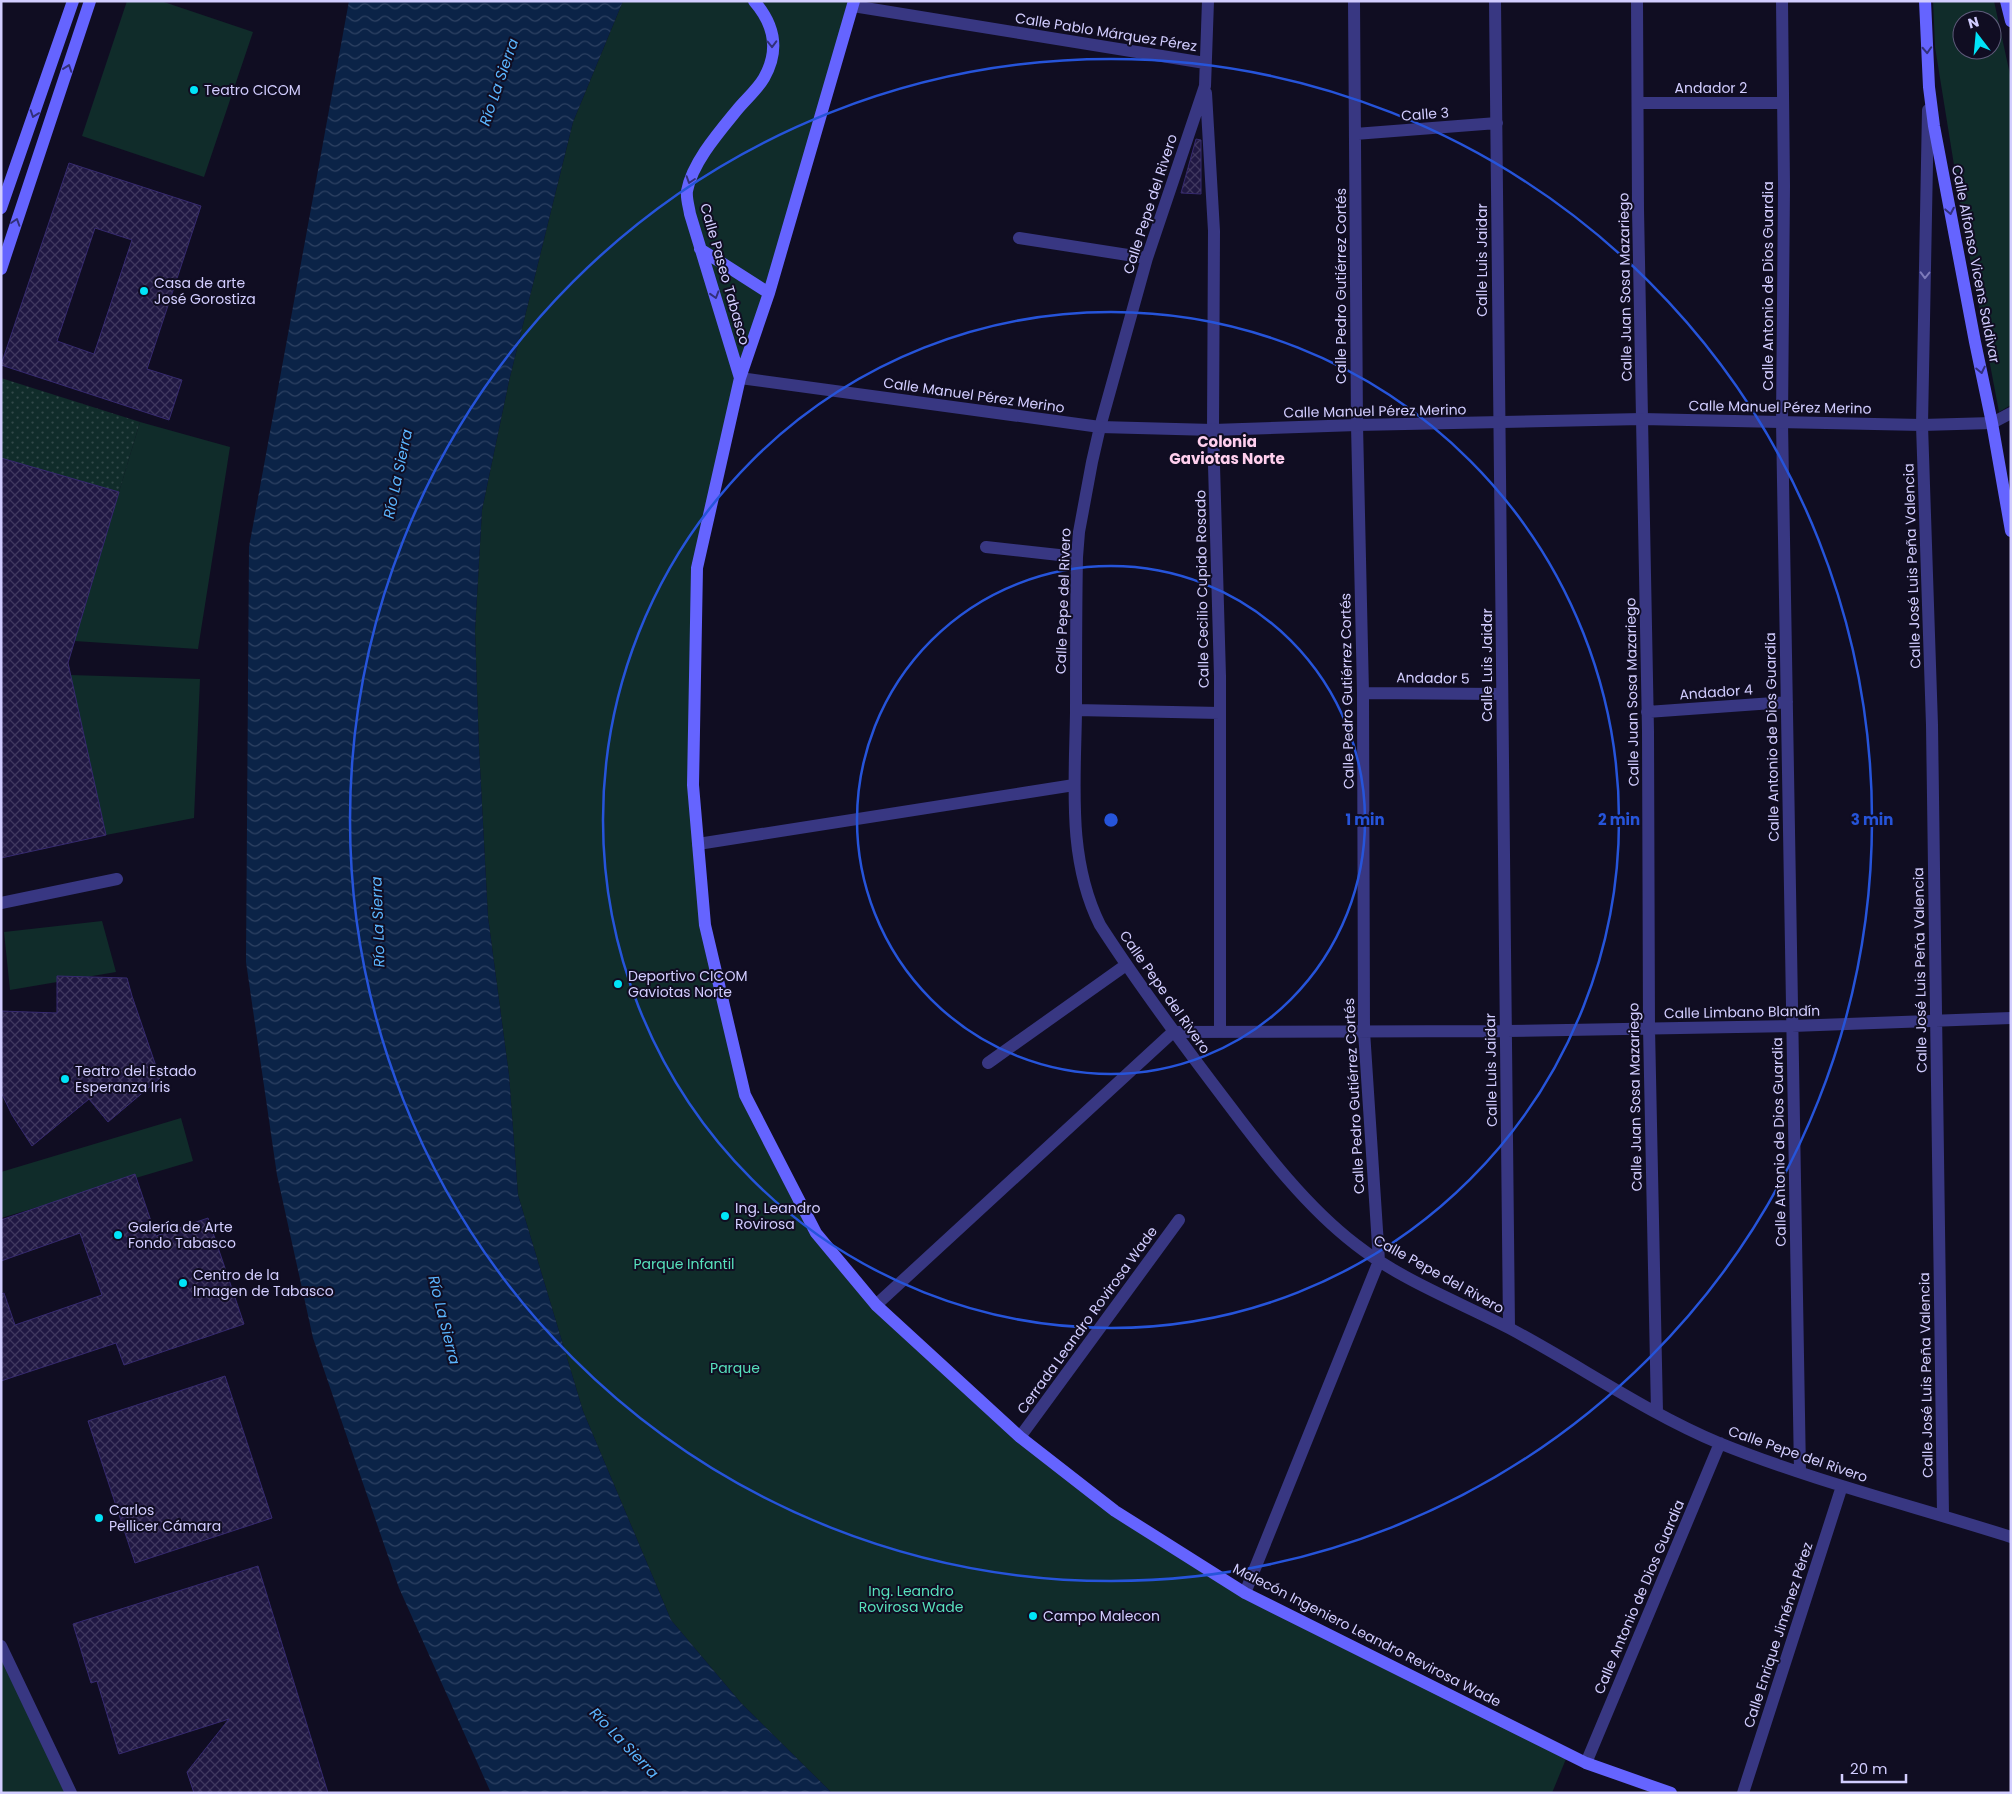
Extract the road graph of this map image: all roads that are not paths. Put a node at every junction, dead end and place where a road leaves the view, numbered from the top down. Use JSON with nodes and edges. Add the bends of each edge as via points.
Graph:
{"nodes":[{"id":1,"x":73,"y":1,"type":"edge"},
{"id":2,"x":90,"y":1,"type":"edge"},
{"id":3,"x":754,"y":1,"type":"edge"},
{"id":4,"x":1208,"y":1,"type":"edge"},
{"id":5,"x":1354,"y":1,"type":"edge"},
{"id":6,"x":1495,"y":1,"type":"edge"},
{"id":7,"x":1637,"y":1,"type":"edge"},
{"id":8,"x":1782,"y":1,"type":"edge"},
{"id":9,"x":1925,"y":1,"type":"edge"},
{"id":10,"x":2006,"y":1,"type":"edge"},
{"id":11,"x":853,"y":4,"type":"edge"},
{"id":12,"x":2011,"y":21,"type":"edge"},
{"id":13,"x":1205,"y":63,"type":"junction"},
{"id":14,"x":1205,"y":86,"type":"junction"},
{"id":15,"x":1929,"y":87,"type":"junction"},
{"id":16,"x":1638,"y":103,"type":"junction"},
{"id":17,"x":1783,"y":103,"type":"junction"},
{"id":18,"x":1497,"y":123,"type":"junction"},
{"id":19,"x":1355,"y":134,"type":"junction"},
{"id":20,"x":1,"y":208,"type":"edge"},
{"id":21,"x":1019,"y":238,"type":"dead end"},
{"id":22,"x":700,"y":249,"type":"junction"},
{"id":23,"x":1147,"y":258,"type":"junction"},
{"id":24,"x":1,"y":268,"type":"edge"},
{"id":25,"x":769,"y":292,"type":"junction"},
{"id":26,"x":740,"y":378,"type":"junction"},
{"id":27,"x":2011,"y":413,"type":"edge"},
{"id":28,"x":1642,"y":419,"type":"junction"},
{"id":29,"x":1782,"y":422,"type":"junction"},
{"id":30,"x":1500,"y":423,"type":"junction"},
{"id":31,"x":1992,"y":423,"type":"junction"},
{"id":32,"x":1357,"y":425,"type":"junction"},
{"id":33,"x":1922,"y":425,"type":"junction"},
{"id":34,"x":1100,"y":427,"type":"junction"},
{"id":35,"x":1213,"y":430,"type":"junction"},
{"id":36,"x":2011,"y":531,"type":"edge"},
{"id":37,"x":986,"y":547,"type":"dead end"},
{"id":38,"x":1077,"y":557,"type":"junction"},
{"id":39,"x":1363,"y":693,"type":"junction"},
{"id":40,"x":1502,"y":694,"type":"junction"},
{"id":41,"x":1787,"y":702,"type":"junction"},
{"id":42,"x":1076,"y":710,"type":"junction"},
{"id":43,"x":1647,"y":712,"type":"junction"},
{"id":44,"x":1220,"y":713,"type":"junction"},
{"id":45,"x":1074,"y":785,"type":"junction"},
{"id":46,"x":698,"y":844,"type":"junction"},
{"id":47,"x":117,"y":879,"type":"dead end"},
{"id":48,"x":1,"y":903,"type":"edge"},
{"id":49,"x":1126,"y":965,"type":"junction"},
{"id":50,"x":2011,"y":1018,"type":"edge"},
{"id":51,"x":1935,"y":1020,"type":"junction"},
{"id":52,"x":1792,"y":1026,"type":"junction"},
{"id":53,"x":1648,"y":1028,"type":"junction"},
{"id":54,"x":1173,"y":1032,"type":"junction"},
{"id":55,"x":1220,"y":1032,"type":"junction"},
{"id":56,"x":1364,"y":1032,"type":"junction"},
{"id":57,"x":1506,"y":1032,"type":"junction"},
{"id":58,"x":988,"y":1063,"type":"dead end"},
{"id":59,"x":1179,"y":1220,"type":"dead end"},
{"id":60,"x":1379,"y":1261,"type":"junction"},
{"id":61,"x":876,"y":1305,"type":"junction"},
{"id":62,"x":1509,"y":1328,"type":"junction"},
{"id":63,"x":1657,"y":1412,"type":"junction"},
{"id":64,"x":1020,"y":1437,"type":"junction"},
{"id":65,"x":1720,"y":1443,"type":"junction"},
{"id":66,"x":1800,"y":1472,"type":"junction"},
{"id":67,"x":1842,"y":1486,"type":"junction"},
{"id":68,"x":1943,"y":1515,"type":"junction"},
{"id":69,"x":2011,"y":1537,"type":"edge"},
{"id":70,"x":1245,"y":1593,"type":"junction"},
{"id":71,"x":1,"y":1646,"type":"edge"},
{"id":72,"x":1586,"y":1763,"type":"junction"},
{"id":73,"x":71,"y":1793,"type":"edge"},
{"id":74,"x":1671,"y":1793,"type":"edge"},
{"id":75,"x":1744,"y":1793,"type":"edge"}],
"edges":[{"from":1,"to":20,"type":"main road","one_way":true},
{"from":24,"to":2,"type":"main road","one_way":true},
{"from":3,"to":22,"type":"main road","name":"Calle Paseo Tabasco","one_way":true,"via":[[771,26],[772,61],[764,79],[736,111],[697,164],[691,178],[687,193]]},
{"from":4,"to":13,"type":"street","name":"Calle Pepe del Rivero"},
{"from":5,"to":19,"type":"street","name":"Calle Pedro Gutiérrez Cortés"},
{"from":6,"to":18,"type":"street","name":"Calle Luis Jaidar"},
{"from":7,"to":16,"type":"street","name":"Calle Juan Sosa Mazariego"},
{"from":8,"to":17,"type":"street","name":"Calle Antonio de Dios Guardia"},
{"from":9,"to":15,"type":"main road","name":"Calle Alfonso Vicens Saldivar","one_way":true},
{"from":10,"to":12,"type":"main road"},
{"from":11,"to":13,"type":"street","name":"Calle Pablo Márquez Pérez"},
{"from":11,"to":25,"type":"main road","name":"Malecón Ingeniero Leandro Revirosa Wade"},
{"from":13,"to":14,"type":"street","name":"Calle Pepe del Rivero"},
{"from":14,"to":23,"type":"street","name":"Calle Pepe del Rivero"},
{"from":14,"to":35,"type":"street","name":"Calle Cecilio Cupido Rosado","via":[[1214,231]]},
{"from":15,"to":31,"type":"main road","name":"Calle Alfonso Vicens Saldivar","one_way":true},
{"from":15,"to":33,"type":"street","name":"Calle José Luis Peña Valencia","one_way":true},
{"from":16,"to":17,"type":"street","name":"Andador 2"},
{"from":16,"to":28,"type":"street","name":"Calle Juan Sosa Mazariego"},
{"from":17,"to":29,"type":"street","name":"Calle Antonio de Dios Guardia"},
{"from":18,"to":19,"type":"street","name":"Calle 3"},
{"from":18,"to":30,"type":"street","name":"Calle Luis Jaidar"},
{"from":19,"to":32,"type":"street","name":"Calle Pedro Gutiérrez Cortés"},
{"from":21,"to":23,"type":"street"},
{"from":22,"to":25,"type":"main road"},
{"from":22,"to":26,"type":"main road","name":"Calle Paseo Tabasco","one_way":true},
{"from":23,"to":34,"type":"street","name":"Calle Pepe del Rivero"},
{"from":25,"to":26,"type":"main road","name":"Malecón Ingeniero Leandro Revirosa Wade"},
{"from":26,"to":34,"type":"street","name":"Calle Manuel Pérez Merino"},
{"from":26,"to":46,"type":"main road","name":"Malecón Ingeniero Leandro Revirosa Wade","via":[[697,568],[693,785]]},
{"from":27,"to":31,"type":"street","name":"Calle Manuel Pérez Merino"},
{"from":28,"to":29,"type":"street","name":"Calle Manuel Pérez Merino"},
{"from":28,"to":30,"type":"street","name":"Calle Manuel Pérez Merino"},
{"from":28,"to":43,"type":"street","name":"Calle Juan Sosa Mazariego"},
{"from":29,"to":33,"type":"street","name":"Calle Manuel Pérez Merino"},
{"from":29,"to":41,"type":"street","name":"Calle Antonio de Dios Guardia"},
{"from":30,"to":32,"type":"street","name":"Calle Manuel Pérez Merino"},
{"from":30,"to":40,"type":"street","name":"Calle Luis Jaidar"},
{"from":31,"to":33,"type":"street","name":"Calle Manuel Pérez Merino"},
{"from":31,"to":36,"type":"main road","name":"Calle Alfonso Vicens Saldivar"},
{"from":32,"to":35,"type":"street","name":"Calle Manuel Pérez Merino"},
{"from":32,"to":39,"type":"street","name":"Calle Pedro Gutiérrez Cortés"},
{"from":33,"to":51,"type":"street","name":"Calle José Luis Peña Valencia","via":[[1932,725]]},
{"from":34,"to":35,"type":"street","name":"Calle Manuel Pérez Merino"},
{"from":34,"to":38,"type":"street","name":"Calle Pepe del Rivero"},
{"from":35,"to":44,"type":"street","name":"Calle Cecilio Cupido Rosado"},
{"from":37,"to":38,"type":"street"},
{"from":38,"to":42,"type":"street","name":"Calle Pepe del Rivero"},
{"from":39,"to":40,"type":"street","name":"Andador 5"},
{"from":39,"to":56,"type":"street","name":"Calle Pedro Gutiérrez Cortés"},
{"from":40,"to":57,"type":"street","name":"Calle Luis Jaidar"},
{"from":41,"to":43,"type":"street","name":"Andador 4"},
{"from":41,"to":52,"type":"street","name":"Calle Antonio de Dios Guardia"},
{"from":42,"to":44,"type":"street"},
{"from":42,"to":45,"type":"street","name":"Calle Pepe del Rivero"},
{"from":43,"to":53,"type":"street","name":"Calle Juan Sosa Mazariego"},
{"from":44,"to":55,"type":"street","name":"Calle Cecilio Cupido Rosado"},
{"from":45,"to":46,"type":"street"},
{"from":45,"to":49,"type":"street","name":"Calle Pepe del Rivero","via":[[1076,842],[1081,870],[1094,912]]},
{"from":46,"to":61,"type":"main road","name":"Malecón Ingeniero Leandro Revirosa Wade","via":[[705,925],[744,1095],[816,1233]]},
{"from":47,"to":48,"type":"street"},
{"from":49,"to":54,"type":"street","name":"Calle Pepe del Rivero"},
{"from":49,"to":58,"type":"street"},
{"from":50,"to":51,"type":"street","name":"Calle Limbano Blandín"},
{"from":51,"to":52,"type":"street","name":"Calle Limbano Blandín"},
{"from":51,"to":68,"type":"street","name":"Calle José Luis Peña Valencia"},
{"from":52,"to":53,"type":"street","name":"Calle Limbano Blandín"},
{"from":52,"to":66,"type":"street","name":"Calle Antonio de Dios Guardia"},
{"from":53,"to":57,"type":"street","name":"Calle Limbano Blandín"},
{"from":53,"to":63,"type":"street","name":"Calle Juan Sosa Mazariego"},
{"from":54,"to":55,"type":"street","name":"Calle Limbano Blandín"},
{"from":54,"to":60,"type":"street","name":"Calle Pepe del Rivero","via":[[1297,1190],[1353,1243]]},
{"from":54,"to":61,"type":"street"},
{"from":55,"to":56,"type":"street","name":"Calle Limbano Blandín"},
{"from":56,"to":57,"type":"street","name":"Calle Limbano Blandín"},
{"from":56,"to":60,"type":"street","name":"Calle Pedro Gutiérrez Cortés"},
{"from":57,"to":62,"type":"street","name":"Calle Luis Jaidar"},
{"from":59,"to":64,"type":"street","name":"Cerrada Leandro Rovirosa Wade"},
{"from":60,"to":62,"type":"street","name":"Calle Pepe del Rivero"},
{"from":60,"to":70,"type":"street","name":"Calle Pedro Gutiérrez Cortés"},
{"from":61,"to":64,"type":"main road","name":"Malecón Ingeniero Leandro Revirosa Wade"},
{"from":62,"to":63,"type":"street","name":"Calle Pepe del Rivero"},
{"from":63,"to":65,"type":"street","name":"Calle Pepe del Rivero"},
{"from":64,"to":70,"type":"main road","name":"Malecón Ingeniero Leandro Revirosa Wade","via":[[1115,1511]]},
{"from":65,"to":66,"type":"street","name":"Calle Pepe del Rivero"},
{"from":65,"to":72,"type":"street","name":"Calle Antonio de Dios Guardia"},
{"from":66,"to":67,"type":"street","name":"Calle Pepe del Rivero"},
{"from":67,"to":68,"type":"street","name":"Calle Pepe del Rivero"},
{"from":67,"to":75,"type":"street","name":"Calle Enrique Jiménez Pérez"},
{"from":68,"to":69,"type":"street","name":"Calle Pepe del Rivero"},
{"from":70,"to":72,"type":"main road","name":"Malecón Ingeniero Leandro Revirosa Wade"},
{"from":71,"to":73,"type":"street"},
{"from":72,"to":74,"type":"main road","name":"Malecón Ingeniero Leandro Revirosa Wade"}]}
